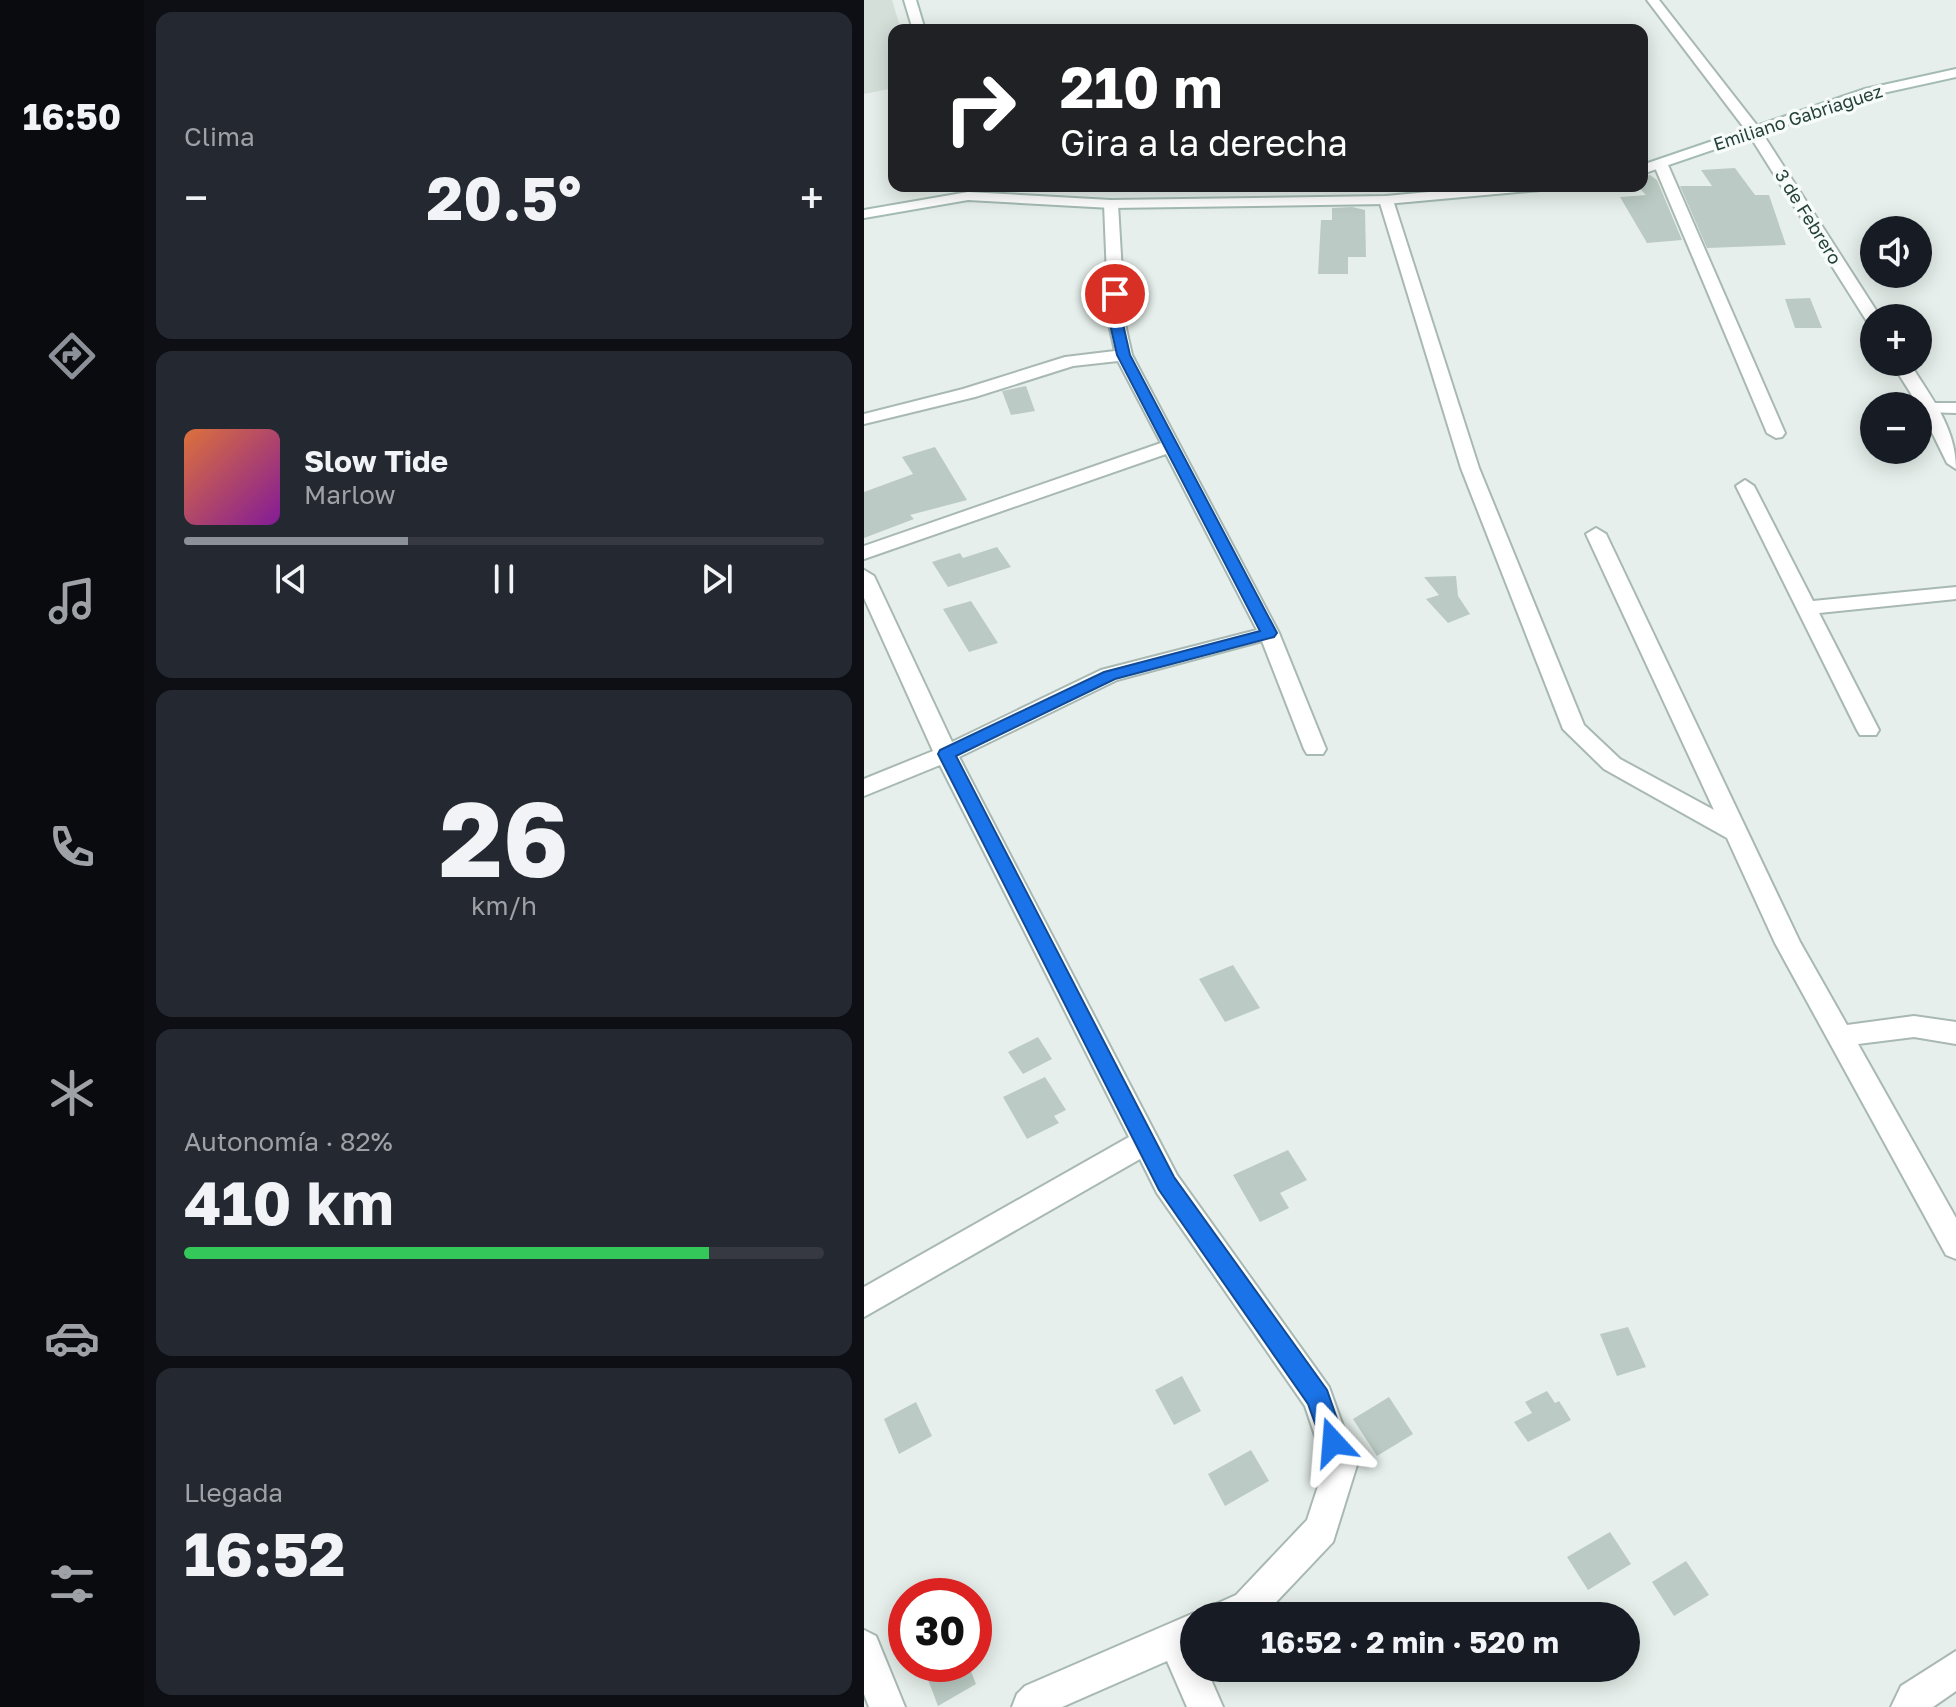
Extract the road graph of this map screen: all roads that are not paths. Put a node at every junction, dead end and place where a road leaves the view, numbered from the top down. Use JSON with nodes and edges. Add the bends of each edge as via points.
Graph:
{"nodes":[{"id":1,"x":910,"y":0,"type":"edge"},
{"id":2,"x":1653,"y":0,"type":"edge"},
{"id":3,"x":917,"y":24,"type":"edge"},
{"id":4,"x":1956,"y":73,"type":"edge"},
{"id":5,"x":1754,"y":131,"type":"junction"},
{"id":6,"x":1661,"y":165,"type":"junction"},
{"id":7,"x":1648,"y":168,"type":"edge"},
{"id":8,"x":962,"y":192,"type":"edge"},
{"id":9,"x":977,"y":192,"type":"edge"},
{"id":10,"x":1475,"y":192,"type":"edge"},
{"id":11,"x":1386,"y":200,"type":"junction"},
{"id":12,"x":1111,"y":204,"type":"junction"},
{"id":13,"x":864,"y":214,"type":"edge"},
{"id":14,"x":1864,"y":304,"type":"edge"},
{"id":15,"x":1124,"y":355,"type":"junction"},
{"id":16,"x":1932,"y":408,"type":"edge"},
{"id":17,"x":1956,"y":408,"type":"edge"},
{"id":18,"x":1932,"y":414,"type":"edge"},
{"id":19,"x":864,"y":419,"type":"edge"},
{"id":20,"x":1776,"y":433,"type":"dead end"},
{"id":21,"x":1171,"y":446,"type":"junction"},
{"id":22,"x":1956,"y":463,"type":"edge"},
{"id":23,"x":1745,"y":486,"type":"dead end"},
{"id":24,"x":1596,"y":534,"type":"dead end"},
{"id":25,"x":864,"y":553,"type":"edge"},
{"id":26,"x":864,"y":576,"type":"edge"},
{"id":27,"x":1956,"y":593,"type":"edge"},
{"id":28,"x":1807,"y":608,"type":"junction"},
{"id":29,"x":1269,"y":633,"type":"junction"},
{"id":30,"x":1868,"y":730,"type":"dead end"},
{"id":31,"x":1315,"y":749,"type":"dead end"},
{"id":32,"x":946,"y":754,"type":"junction"},
{"id":33,"x":864,"y":788,"type":"edge"},
{"id":34,"x":1734,"y":832,"type":"junction"},
{"id":35,"x":1956,"y":1033,"type":"edge"},
{"id":36,"x":1840,"y":1036,"type":"junction"},
{"id":37,"x":1145,"y":1142,"type":"junction"},
{"id":38,"x":1956,"y":1246,"type":"edge"},
{"id":39,"x":864,"y":1303,"type":"edge"},
{"id":40,"x":1253,"y":1602,"type":"edge"},
{"id":41,"x":1180,"y":1637,"type":"edge"},
{"id":42,"x":864,"y":1648,"type":"edge"},
{"id":43,"x":1956,"y":1669,"type":"edge"},
{"id":44,"x":1198,"y":1682,"type":"edge"},
{"id":45,"x":887,"y":1707,"type":"edge"},
{"id":46,"x":1030,"y":1707,"type":"edge"},
{"id":47,"x":1205,"y":1707,"type":"edge"},
{"id":48,"x":1909,"y":1707,"type":"edge"}],
"edges":[{"from":1,"to":3,"type":"street"},
{"from":2,"to":5,"type":"street","name":"3 de Febrero"},
{"from":4,"to":5,"type":"street","name":"Emiliano Gabriaguez","via":[[1870,92]]},
{"from":5,"to":6,"type":"street","name":"Emiliano Gabriaguez"},
{"from":5,"to":14,"type":"street","name":"3 de Febrero"},
{"from":6,"to":7,"type":"street","name":"Emiliano Gabriaguez"},
{"from":6,"to":20,"type":"street"},
{"from":8,"to":13,"type":"street"},
{"from":9,"to":12,"type":"street"},
{"from":10,"to":11,"type":"street"},
{"from":11,"to":12,"type":"street"},
{"from":11,"to":34,"type":"street","via":[[1470,468],[1574,729],[1612,764]]},
{"from":12,"to":15,"type":"street","via":[[1117,324]]},
{"from":15,"to":19,"type":"street","via":[[1071,361]]},
{"from":15,"to":21,"type":"street"},
{"from":16,"to":17,"type":"street"},
{"from":18,"to":22,"type":"street"},
{"from":21,"to":25,"type":"street"},
{"from":21,"to":29,"type":"street"},
{"from":23,"to":28,"type":"street"},
{"from":24,"to":34,"type":"street"},
{"from":26,"to":32,"type":"street"},
{"from":27,"to":28,"type":"street"},
{"from":28,"to":30,"type":"street"},
{"from":29,"to":31,"type":"street"},
{"from":29,"to":32,"type":"street","via":[[1109,675]]},
{"from":32,"to":33,"type":"street"},
{"from":32,"to":37,"type":"street"},
{"from":34,"to":36,"type":"street"},
{"from":35,"to":36,"type":"street","via":[[1922,1027]]},
{"from":36,"to":38,"type":"street"},
{"from":37,"to":39,"type":"street"},
{"from":37,"to":40,"type":"street","via":[[1167,1184],[1318,1398],[1341,1465],[1321,1530]]},
{"from":41,"to":46,"type":"street"},
{"from":42,"to":45,"type":"street"},
{"from":43,"to":48,"type":"street"},
{"from":44,"to":47,"type":"street"}]}
